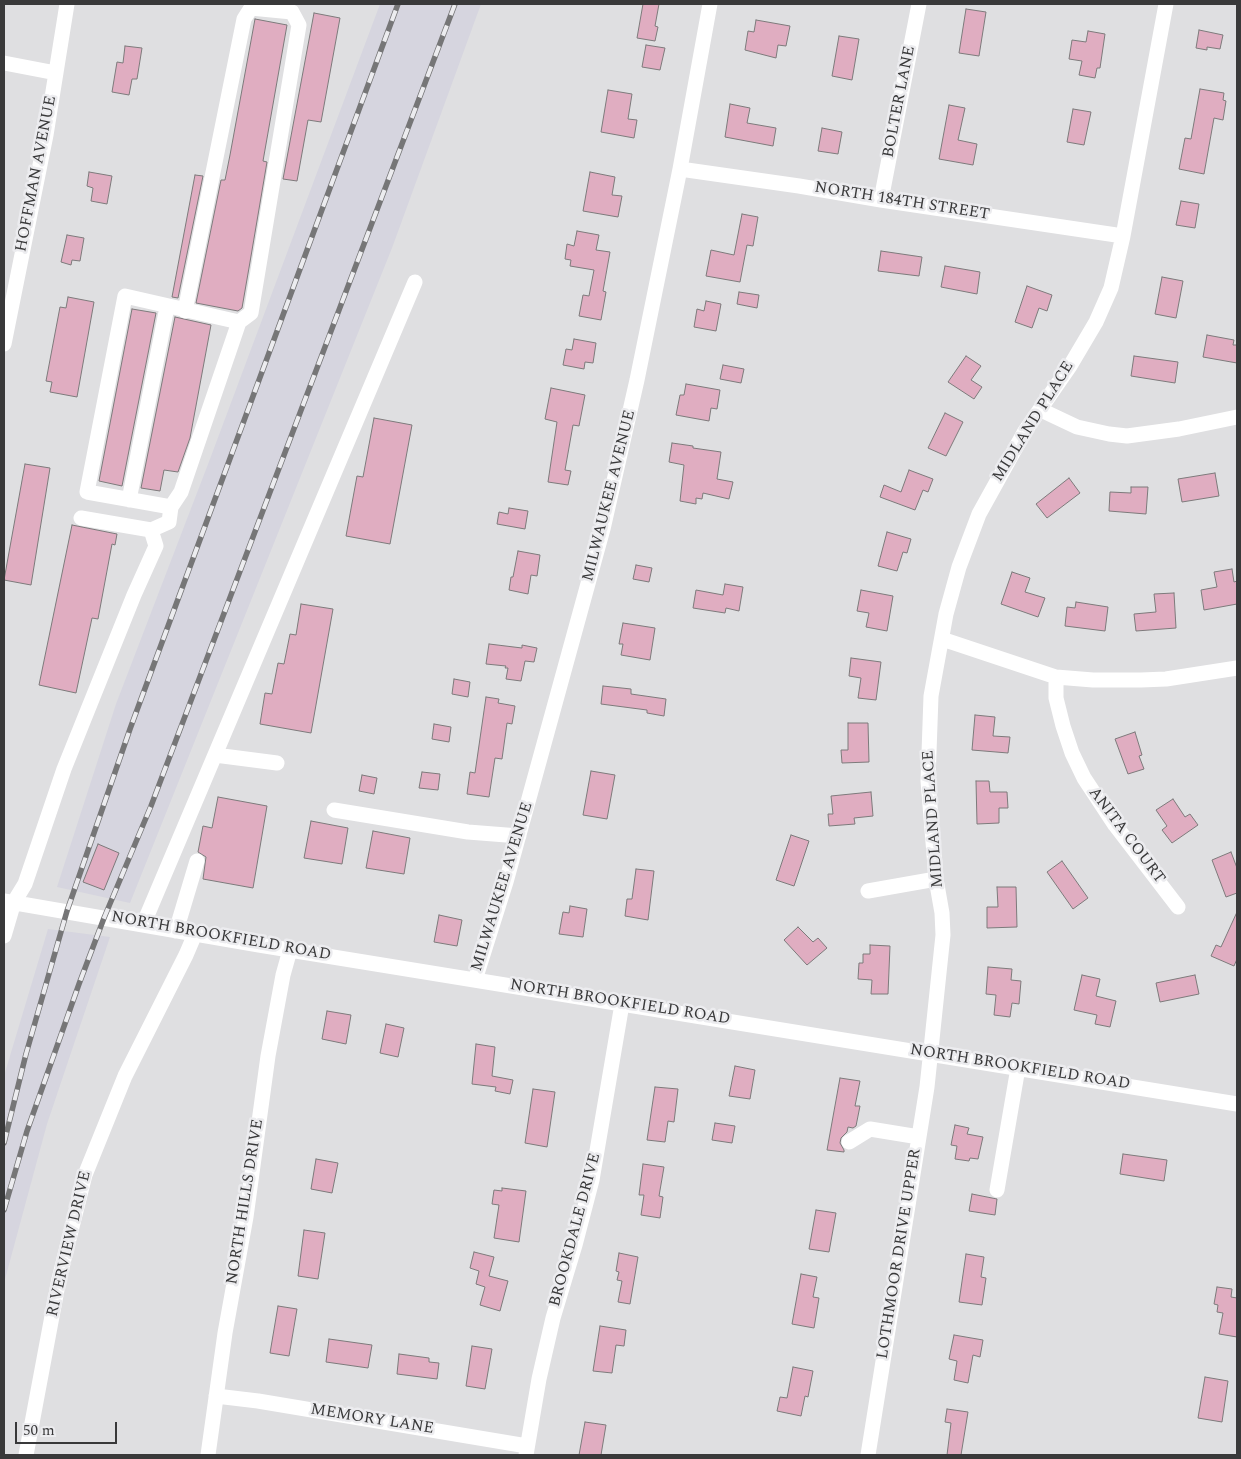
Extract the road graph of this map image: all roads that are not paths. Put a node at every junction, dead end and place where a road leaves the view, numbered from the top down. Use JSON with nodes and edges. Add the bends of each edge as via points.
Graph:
{"nodes":[{"id":1,"x":67,"y":4,"type":"edge"},
{"id":2,"x":710,"y":4,"type":"edge"},
{"id":3,"x":919,"y":4,"type":"edge"},
{"id":4,"x":1166,"y":4,"type":"edge"},
{"id":5,"x":4,"y":63,"type":"edge"},
{"id":6,"x":56,"y":73,"type":"junction"},
{"id":7,"x":680,"y":169,"type":"junction"},
{"id":8,"x":881,"y":200,"type":"junction"},
{"id":9,"x":1124,"y":236,"type":"junction"},
{"id":10,"x":415,"y":282,"type":"dead end"},
{"id":11,"x":167,"y":307,"type":"junction"},
{"id":12,"x":185,"y":310,"type":"junction"},
{"id":13,"x":239,"y":322,"type":"junction"},
{"id":14,"x":4,"y":344,"type":"edge"},
{"id":15,"x":1041,"y":410,"type":"junction"},
{"id":16,"x":1237,"y":417,"type":"edge"},
{"id":17,"x":129,"y":500,"type":"junction"},
{"id":18,"x":171,"y":507,"type":"junction"},
{"id":19,"x":80,"y":518,"type":"dead end"},
{"id":20,"x":151,"y":530,"type":"junction"},
{"id":21,"x":942,"y":639,"type":"junction"},
{"id":22,"x":1237,"y":668,"type":"edge"},
{"id":23,"x":1056,"y":677,"type":"junction"},
{"id":24,"x":215,"y":755,"type":"junction"},
{"id":25,"x":277,"y":763,"type":"dead end"},
{"id":26,"x":334,"y":810,"type":"dead end"},
{"id":27,"x":520,"y":836,"type":"junction"},
{"id":28,"x":197,"y":861,"type":"dead end"},
{"id":29,"x":936,"y":879,"type":"junction"},
{"id":30,"x":868,"y":890,"type":"dead end"},
{"id":31,"x":9,"y":902,"type":"edge"},
{"id":32,"x":1178,"y":906,"type":"dead end"},
{"id":33,"x":143,"y":924,"type":"junction"},
{"id":34,"x":176,"y":931,"type":"junction"},
{"id":35,"x":194,"y":934,"type":"junction"},
{"id":36,"x":4,"y":936,"type":"edge"},
{"id":37,"x":290,"y":950,"type":"junction"},
{"id":38,"x":475,"y":980,"type":"junction"},
{"id":39,"x":622,"y":1004,"type":"junction"},
{"id":40,"x":930,"y":1053,"type":"junction"},
{"id":41,"x":1018,"y":1068,"type":"junction"},
{"id":42,"x":1237,"y":1104,"type":"edge"},
{"id":43,"x":919,"y":1137,"type":"junction"},
{"id":44,"x":849,"y":1142,"type":"dead end"},
{"id":45,"x":997,"y":1190,"type":"dead end"},
{"id":46,"x":216,"y":1396,"type":"junction"},
{"id":47,"x":526,"y":1451,"type":"edge"},
{"id":48,"x":26,"y":1455,"type":"edge"},
{"id":49,"x":208,"y":1455,"type":"edge"},
{"id":50,"x":868,"y":1455,"type":"edge"}],
"edges":[{"from":1,"to":6,"type":"street","name":"HOFFMAN AVENUE"},
{"from":2,"to":7,"type":"street","name":"MILWAUKEE AVENUE"},
{"from":3,"to":8,"type":"street","name":"BOLTER LANE"},
{"from":4,"to":9,"type":"street","name":"MIDLAND PLACE"},
{"from":5,"to":6,"type":"street"},
{"from":6,"to":14,"type":"street","name":"HOFFMAN AVENUE"},
{"from":7,"to":8,"type":"street","name":"NORTH 184TH STREET"},
{"from":7,"to":27,"type":"street","name":"MILWAUKEE AVENUE","via":[[638,380],[603,529]]},
{"from":8,"to":9,"type":"street","name":"NORTH 184TH STREET"},
{"from":9,"to":15,"type":"street","name":"MIDLAND PLACE","via":[[1106,303]]},
{"from":10,"to":24,"type":"street"},
{"from":11,"to":12,"type":"street"},
{"from":11,"to":17,"type":"street"},
{"from":11,"to":17,"type":"street","via":[[125,296],[87,492]]},
{"from":12,"to":13,"type":"street"},
{"from":12,"to":13,"type":"street","via":[[244,19],[251,8],[292,12],[299,24],[251,314]]},
{"from":13,"to":18,"type":"street","via":[[181,492]]},
{"from":15,"to":16,"type":"street","via":[[1077,427],[1127,436]]},
{"from":15,"to":21,"type":"street","name":"MIDLAND PLACE","via":[[1025,431],[979,514],[958,567]]},
{"from":17,"to":18,"type":"street"},
{"from":18,"to":20,"type":"street","via":[[169,522]]},
{"from":19,"to":20,"type":"street"},
{"from":20,"to":31,"type":"street","via":[[156,546],[64,769],[25,884]]},
{"from":21,"to":23,"type":"street"},
{"from":21,"to":29,"type":"street","name":"MIDLAND PLACE","via":[[929,723],[928,781]]},
{"from":22,"to":23,"type":"street","via":[[1149,680]]},
{"from":23,"to":32,"type":"street","name":"ANITA COURT","via":[[1056,698],[1063,726],[1084,778],[1115,825]]},
{"from":24,"to":25,"type":"street"},
{"from":24,"to":33,"type":"street"},
{"from":26,"to":27,"type":"street","via":[[468,832]]},
{"from":27,"to":38,"type":"street","name":"MILWAUKEE AVENUE"},
{"from":28,"to":34,"type":"street"},
{"from":29,"to":30,"type":"street"},
{"from":29,"to":40,"type":"street","name":"MIDLAND PLACE","via":[[943,935]]},
{"from":31,"to":33,"type":"street","name":"NORTH BROOKFIELD ROAD"},
{"from":31,"to":36,"type":"street"},
{"from":33,"to":34,"type":"street","name":"NORTH BROOKFIELD ROAD"},
{"from":34,"to":35,"type":"street","name":"NORTH BROOKFIELD ROAD"},
{"from":35,"to":37,"type":"street","name":"NORTH BROOKFIELD ROAD"},
{"from":35,"to":48,"type":"street","name":"RIVERVIEW DRIVE","via":[[125,1076],[85,1175],[59,1279]]},
{"from":37,"to":38,"type":"street","name":"NORTH BROOKFIELD ROAD"},
{"from":37,"to":46,"type":"street","name":"NORTH HILLS DRIVE","via":[[268,1056],[246,1217]]},
{"from":38,"to":39,"type":"street","name":"NORTH BROOKFIELD ROAD"},
{"from":39,"to":40,"type":"street","name":"NORTH BROOKFIELD ROAD"},
{"from":39,"to":47,"type":"street","name":"BROOKDALE DRIVE","via":[[592,1180],[553,1318]]},
{"from":40,"to":41,"type":"street","name":"NORTH BROOKFIELD ROAD"},
{"from":40,"to":43,"type":"street","name":"LOTHMOOR DRIVE UPPER"},
{"from":41,"to":42,"type":"street","name":"NORTH BROOKFIELD ROAD"},
{"from":41,"to":45,"type":"street"},
{"from":43,"to":44,"type":"street","via":[[870,1129]]},
{"from":43,"to":50,"type":"street","name":"LOTHMOOR DRIVE UPPER"},
{"from":46,"to":47,"type":"street","name":"MEMORY LANE"},
{"from":46,"to":49,"type":"street","name":"NORTH HILLS DRIVE"}]}
